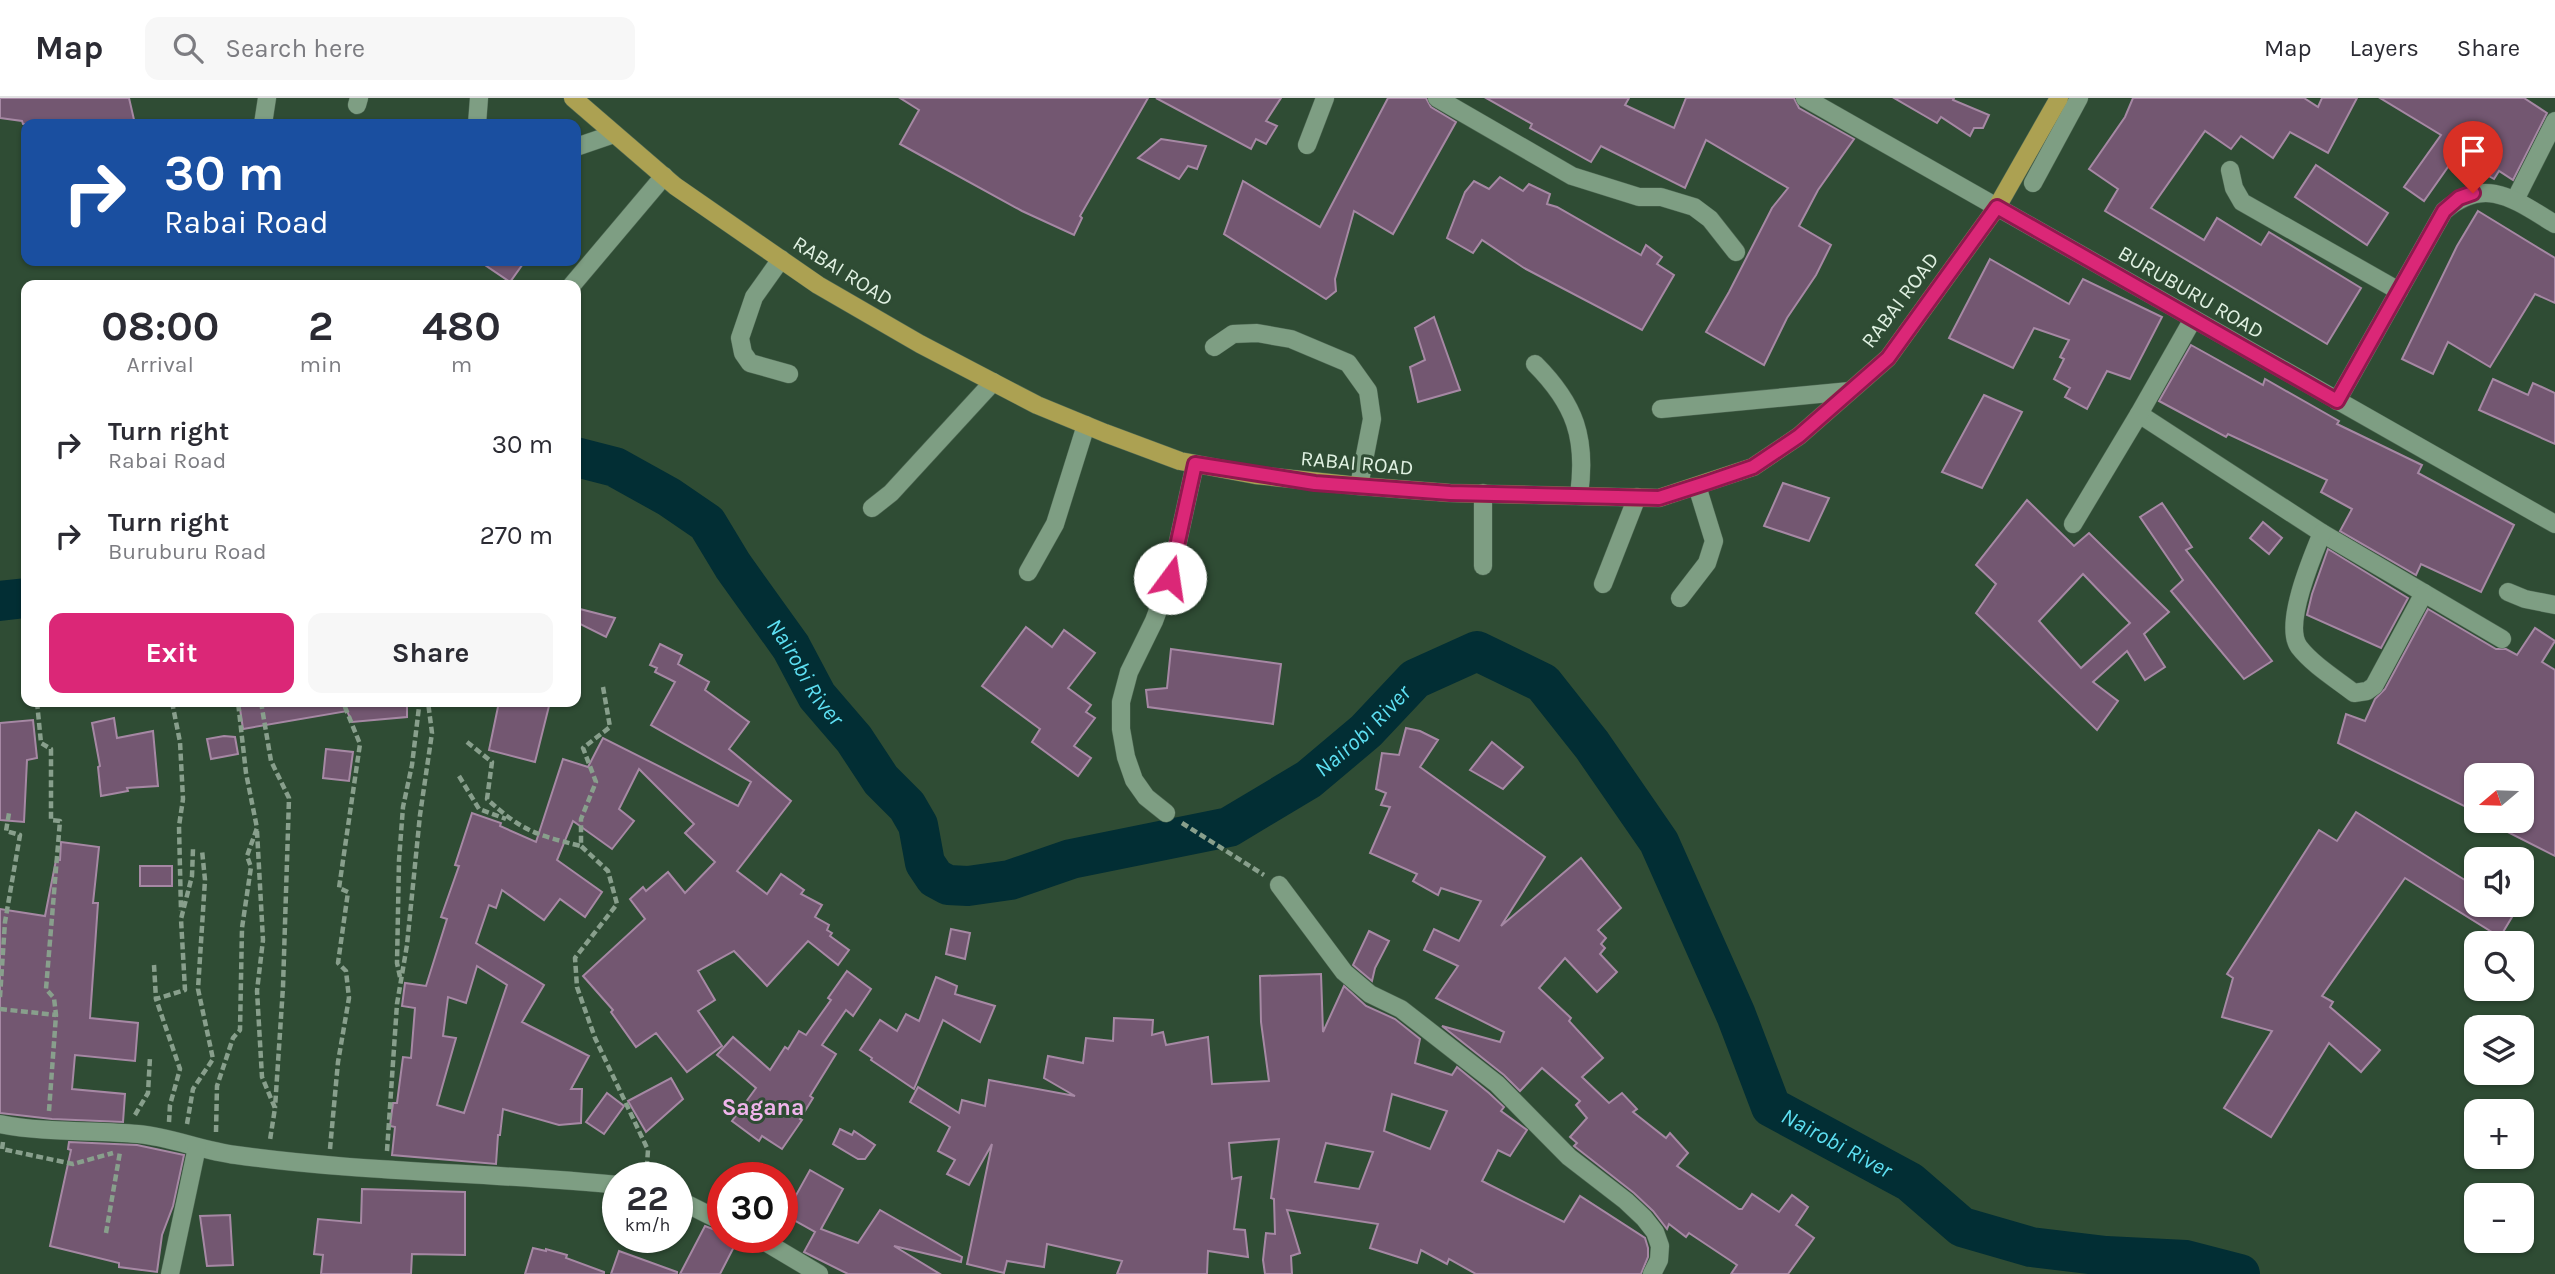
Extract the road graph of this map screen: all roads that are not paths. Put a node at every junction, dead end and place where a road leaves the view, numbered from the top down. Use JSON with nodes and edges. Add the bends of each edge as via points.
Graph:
{"nodes":[{"id":1,"x":267,"y":98,"type":"edge"},
{"id":2,"x":479,"y":98,"type":"edge"},
{"id":3,"x":573,"y":98,"type":"edge"},
{"id":4,"x":1325,"y":98,"type":"edge"},
{"id":5,"x":1437,"y":98,"type":"edge"},
{"id":6,"x":1805,"y":98,"type":"edge"},
{"id":7,"x":2059,"y":98,"type":"edge"},
{"id":8,"x":2079,"y":98,"type":"edge"},
{"id":9,"x":264,"y":119,"type":"edge"},
{"id":10,"x":477,"y":119,"type":"edge"},
{"id":11,"x":2555,"y":121,"type":"edge"},
{"id":12,"x":614,"y":134,"type":"junction"},
{"id":13,"x":581,"y":145,"type":"edge"},
{"id":14,"x":1307,"y":145,"type":"dead end"},
{"id":15,"x":2230,"y":170,"type":"dead end"},
{"id":16,"x":664,"y":176,"type":"junction"},
{"id":17,"x":2033,"y":183,"type":"dead end"},
{"id":18,"x":2515,"y":200,"type":"junction"},
{"id":19,"x":1997,"y":207,"type":"junction"},
{"id":20,"x":2555,"y":224,"type":"edge"},
{"id":21,"x":1736,"y":252,"type":"dead end"},
{"id":22,"x":781,"y":259,"type":"junction"},
{"id":23,"x":576,"y":280,"type":"edge"},
{"id":24,"x":2399,"y":291,"type":"junction"},
{"id":25,"x":2193,"y":319,"type":"junction"},
{"id":26,"x":1214,"y":347,"type":"dead end"},
{"id":27,"x":1535,"y":365,"type":"dead end"},
{"id":28,"x":789,"y":374,"type":"dead end"},
{"id":29,"x":993,"y":382,"type":"junction"},
{"id":30,"x":1850,"y":391,"type":"junction"},
{"id":31,"x":2337,"y":401,"type":"junction"},
{"id":32,"x":1661,"y":409,"type":"dead end"},
{"id":33,"x":2140,"y":414,"type":"junction"},
{"id":34,"x":1086,"y":425,"type":"junction"},
{"id":35,"x":1195,"y":464,"type":"junction"},
{"id":36,"x":1359,"y":486,"type":"junction"},
{"id":37,"x":1697,"y":486,"type":"junction"},
{"id":38,"x":1483,"y":494,"type":"junction"},
{"id":39,"x":1579,"y":495,"type":"junction"},
{"id":40,"x":1637,"y":497,"type":"junction"},
{"id":41,"x":872,"y":509,"type":"dead end"},
{"id":42,"x":2073,"y":524,"type":"dead end"},
{"id":43,"x":2555,"y":524,"type":"edge"},
{"id":44,"x":2322,"y":533,"type":"junction"},
{"id":45,"x":1483,"y":566,"type":"dead end"},
{"id":46,"x":1028,"y":572,"type":"dead end"},
{"id":47,"x":1603,"y":584,"type":"dead end"},
{"id":48,"x":2508,"y":592,"type":"dead end"},
{"id":49,"x":2424,"y":593,"type":"junction"},
{"id":50,"x":1680,"y":598,"type":"dead end"},
{"id":51,"x":2555,"y":605,"type":"edge"},
{"id":52,"x":2502,"y":639,"type":"dead end"},
{"id":53,"x":1166,"y":813,"type":"road end"},
{"id":54,"x":1279,"y":885,"type":"road end"},
{"id":55,"x":0,"y":1124,"type":"edge"},
{"id":56,"x":197,"y":1147,"type":"junction"},
{"id":57,"x":602,"y":1184,"type":"edge"},
{"id":58,"x":784,"y":1253,"type":"edge"},
{"id":59,"x":170,"y":1274,"type":"edge"},
{"id":60,"x":819,"y":1274,"type":"edge"},
{"id":61,"x":1653,"y":1274,"type":"edge"}],
"edges":[{"from":1,"to":9,"type":"street"},
{"from":2,"to":10,"type":"street"},
{"from":3,"to":12,"type":"main road","name":"RABAI ROAD"},
{"from":4,"to":14,"type":"street"},
{"from":5,"to":21,"type":"street","via":[[1573,176],[1639,198],[1661,197],[1694,207],[1710,219]]},
{"from":6,"to":19,"type":"street","name":"BURUBURU ROAD"},
{"from":7,"to":19,"type":"main road","name":"RABAI ROAD"},
{"from":8,"to":17,"type":"street"},
{"from":11,"to":18,"type":"street"},
{"from":12,"to":13,"type":"street"},
{"from":12,"to":16,"type":"main road","name":"RABAI ROAD"},
{"from":15,"to":24,"type":"street","via":[[2242,202]]},
{"from":16,"to":22,"type":"main road","name":"RABAI ROAD"},
{"from":16,"to":23,"type":"street"},
{"from":18,"to":20,"type":"street"},
{"from":18,"to":24,"type":"street","via":[[2487,191],[2459,198],[2444,211]]},
{"from":19,"to":25,"type":"street","name":"BURUBURU ROAD"},
{"from":19,"to":30,"type":"main road","name":"RABAI ROAD","via":[[1888,358]]},
{"from":22,"to":28,"type":"street","via":[[754,297],[740,338],[750,363]]},
{"from":22,"to":29,"type":"main road","name":"RABAI ROAD","via":[[818,285]]},
{"from":24,"to":31,"type":"street"},
{"from":25,"to":31,"type":"street","name":"BURUBURU ROAD"},
{"from":25,"to":33,"type":"street"},
{"from":26,"to":36,"type":"street","via":[[1233,334],[1257,333],[1291,339],[1348,363],[1368,391],[1372,419]]},
{"from":27,"to":39,"type":"street","via":[[1572,410],[1583,467]]},
{"from":29,"to":34,"type":"main road","name":"RABAI ROAD"},
{"from":29,"to":41,"type":"street"},
{"from":30,"to":32,"type":"street"},
{"from":30,"to":37,"type":"main road","name":"RABAI ROAD","via":[[1799,436],[1753,467]]},
{"from":31,"to":43,"type":"street","name":"BURUBURU ROAD"},
{"from":33,"to":42,"type":"street"},
{"from":33,"to":44,"type":"street"},
{"from":34,"to":35,"type":"main road","name":"RABAI ROAD"},
{"from":34,"to":46,"type":"street","via":[[1055,524]]},
{"from":35,"to":36,"type":"main road","name":"RABAI ROAD"},
{"from":35,"to":53,"type":"street","via":[[1170,578],[1129,672],[1121,702],[1121,729],[1134,780]]},
{"from":36,"to":38,"type":"main road","name":"RABAI ROAD"},
{"from":37,"to":40,"type":"main road","name":"RABAI ROAD","via":[[1659,498]]},
{"from":37,"to":50,"type":"street","via":[[1714,541],[1707,563]]},
{"from":38,"to":39,"type":"main road","name":"RABAI ROAD"},
{"from":38,"to":45,"type":"street"},
{"from":39,"to":40,"type":"main road","name":"RABAI ROAD"},
{"from":40,"to":47,"type":"street"},
{"from":44,"to":49,"type":"street"},
{"from":44,"to":49,"type":"street","via":[[2300,593],[2294,634],[2298,646],[2354,693],[2374,686]]},
{"from":48,"to":51,"type":"street"},
{"from":49,"to":52,"type":"street"},
{"from":54,"to":61,"type":"street","via":[[1344,972],[1370,994],[1401,1009],[1497,1084],[1569,1157],[1644,1218],[1660,1246]]},
{"from":55,"to":56,"type":"street","via":[[140,1135]]},
{"from":56,"to":57,"type":"street","via":[[390,1170]]},
{"from":56,"to":59,"type":"street"},
{"from":58,"to":60,"type":"street"}]}
